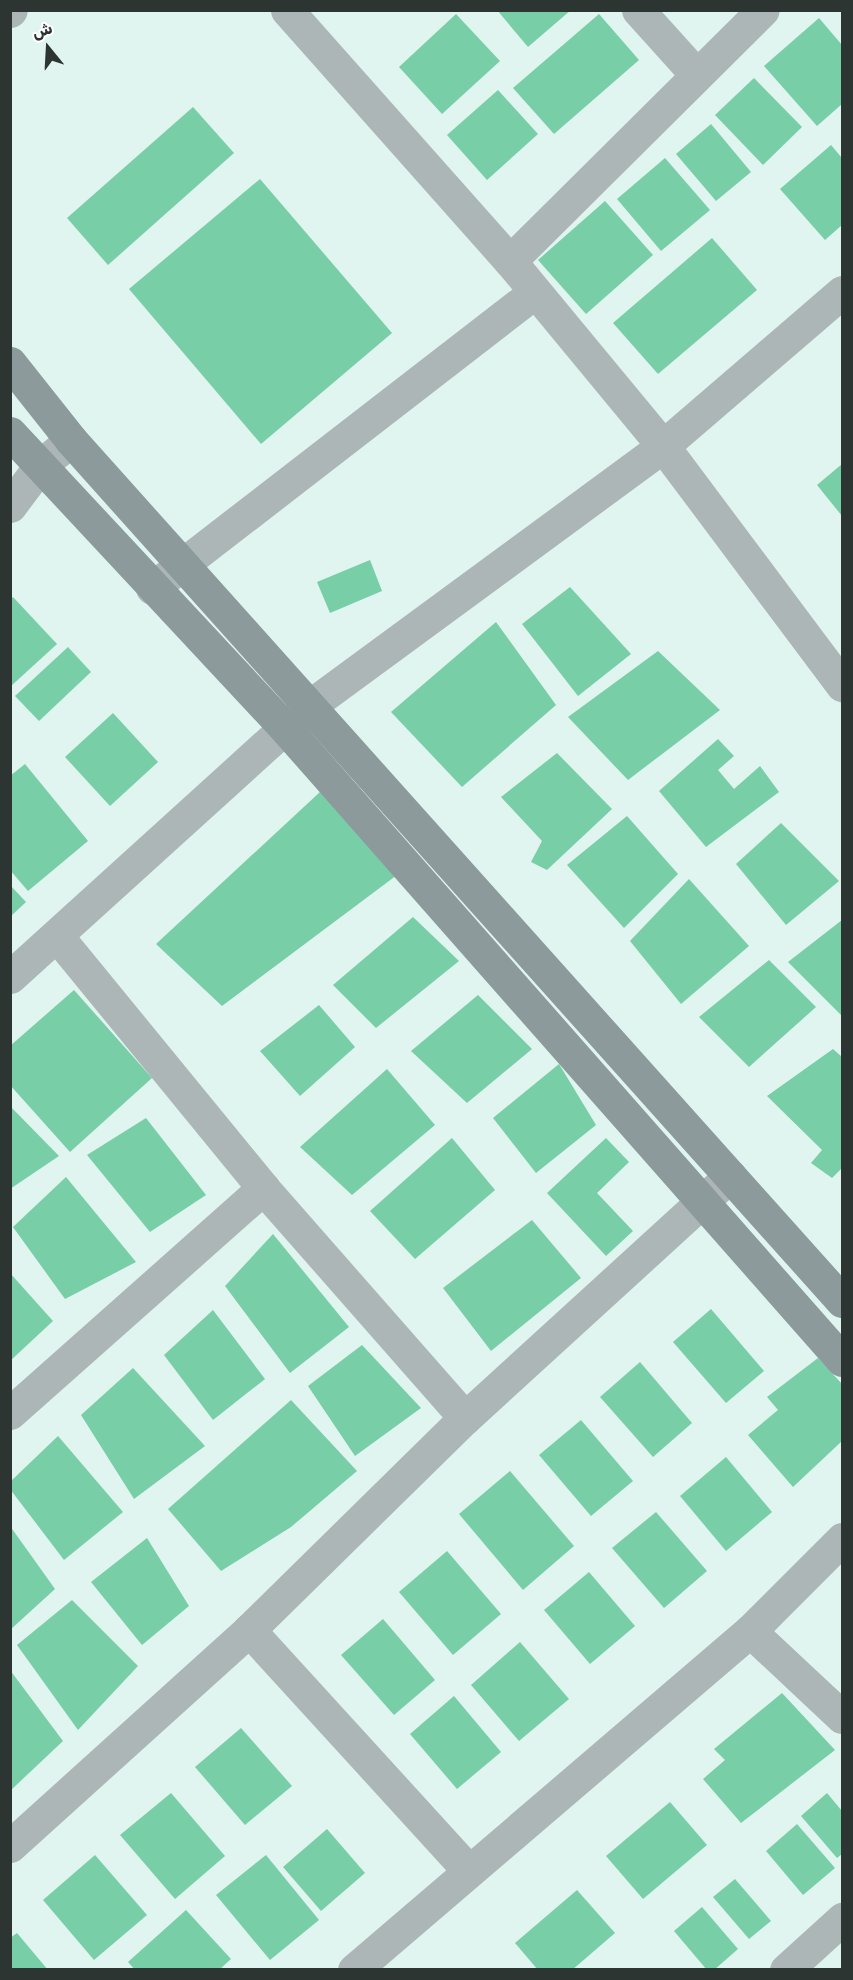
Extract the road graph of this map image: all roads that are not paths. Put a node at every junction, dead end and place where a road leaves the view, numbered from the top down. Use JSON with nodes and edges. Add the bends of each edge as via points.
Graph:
{"nodes":[{"id":1,"x":287,"y":10,"type":"edge"},
{"id":2,"x":638,"y":10,"type":"edge"},
{"id":3,"x":762,"y":10,"type":"edge"},
{"id":4,"x":694,"y":73,"type":"junction"},
{"id":5,"x":510,"y":261,"type":"junction"},
{"id":6,"x":536,"y":292,"type":"junction"},
{"id":7,"x":843,"y":292,"type":"edge"},
{"id":8,"x":10,"y":363,"type":"edge"},
{"id":9,"x":10,"y":433,"type":"edge"},
{"id":10,"x":70,"y":440,"type":"junction"},
{"id":11,"x":663,"y":446,"type":"junction"},
{"id":12,"x":40,"y":466,"type":"junction"},
{"id":13,"x":10,"y":506,"type":"edge"},
{"id":14,"x":183,"y":562,"type":"junction"},
{"id":15,"x":152,"y":588,"type":"junction"},
{"id":16,"x":843,"y":685,"type":"edge"},
{"id":17,"x":297,"y":718,"type":"junction"},
{"id":18,"x":57,"y":936,"type":"junction"},
{"id":19,"x":10,"y":977,"type":"edge"},
{"id":20,"x":730,"y":1176,"type":"junction"},
{"id":21,"x":262,"y":1188,"type":"junction"},
{"id":22,"x":703,"y":1200,"type":"junction"},
{"id":23,"x":843,"y":1301,"type":"edge"},
{"id":24,"x":843,"y":1360,"type":"edge"},
{"id":25,"x":10,"y":1413,"type":"edge"},
{"id":26,"x":465,"y":1418,"type":"junction"},
{"id":27,"x":843,"y":1539,"type":"edge"},
{"id":28,"x":249,"y":1630,"type":"junction"},
{"id":29,"x":750,"y":1631,"type":"junction"},
{"id":30,"x":843,"y":1717,"type":"edge"},
{"id":31,"x":10,"y":1846,"type":"edge"},
{"id":32,"x":467,"y":1869,"type":"junction"},
{"id":33,"x":843,"y":1918,"type":"edge"},
{"id":34,"x":354,"y":1970,"type":"edge"},
{"id":35,"x":786,"y":1970,"type":"edge"}],
"edges":[{"from":1,"to":5,"type":"street"},
{"from":2,"to":4,"type":"street"},
{"from":3,"to":4,"type":"street"},
{"from":4,"to":5,"type":"street"},
{"from":5,"to":6,"type":"street"},
{"from":6,"to":11,"type":"street"},
{"from":6,"to":14,"type":"street"},
{"from":7,"to":11,"type":"street"},
{"from":8,"to":10,"type":"street"},
{"from":9,"to":12,"type":"street"},
{"from":10,"to":12,"type":"street"},
{"from":10,"to":14,"type":"street"},
{"from":11,"to":16,"type":"street"},
{"from":11,"to":17,"type":"street"},
{"from":12,"to":13,"type":"street"},
{"from":12,"to":15,"type":"street"},
{"from":14,"to":15,"type":"street"},
{"from":14,"to":17,"type":"street"},
{"from":15,"to":17,"type":"street"},
{"from":17,"to":18,"type":"street"},
{"from":17,"to":20,"type":"street"},
{"from":17,"to":22,"type":"street"},
{"from":18,"to":19,"type":"street"},
{"from":18,"to":21,"type":"street"},
{"from":20,"to":22,"type":"street"},
{"from":20,"to":23,"type":"street"},
{"from":21,"to":25,"type":"street"},
{"from":21,"to":26,"type":"street"},
{"from":22,"to":24,"type":"street"},
{"from":22,"to":26,"type":"street"},
{"from":26,"to":28,"type":"street"},
{"from":27,"to":29,"type":"street"},
{"from":28,"to":31,"type":"street"},
{"from":28,"to":32,"type":"street"},
{"from":29,"to":30,"type":"street"},
{"from":29,"to":32,"type":"street"},
{"from":32,"to":34,"type":"street"},
{"from":33,"to":35,"type":"street"}]}
